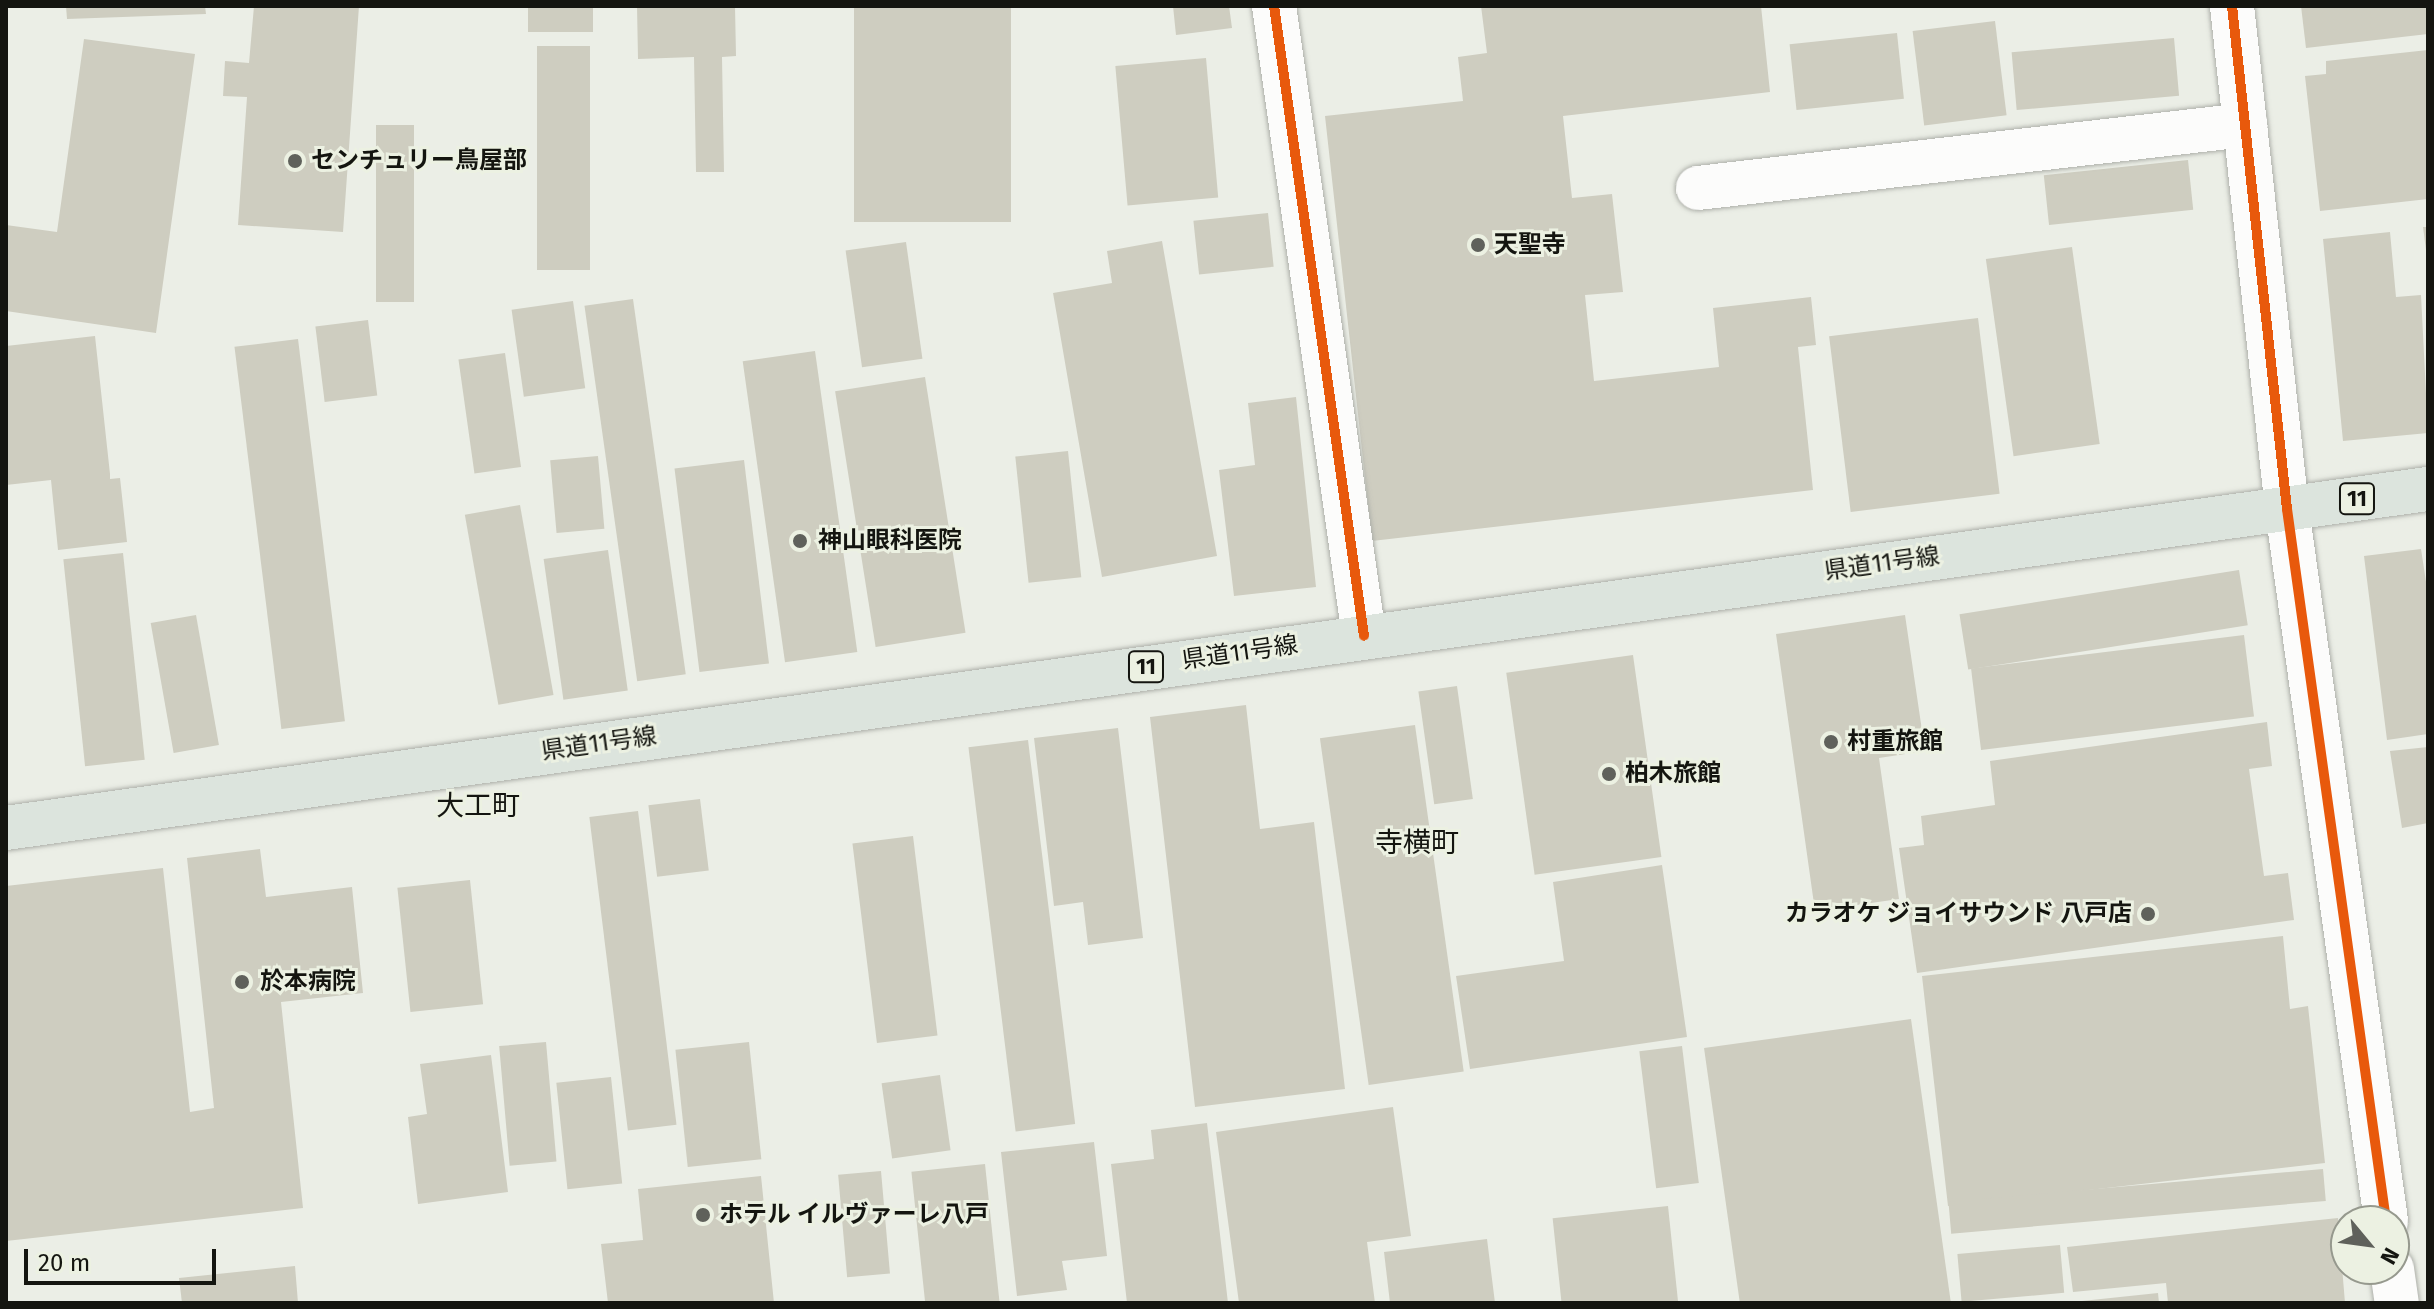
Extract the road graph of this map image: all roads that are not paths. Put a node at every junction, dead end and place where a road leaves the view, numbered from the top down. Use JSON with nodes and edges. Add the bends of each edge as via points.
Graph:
{"nodes":[{"id":1,"x":1274,"y":6,"type":"edge"},
{"id":2,"x":2232,"y":6,"type":"edge"},
{"id":3,"x":2245,"y":125,"type":"junction"},
{"id":4,"x":1698,"y":188,"type":"dead end"},
{"id":5,"x":2428,"y":489,"type":"edge"},
{"id":6,"x":2287,"y":509,"type":"junction"},
{"id":7,"x":1364,"y":636,"type":"junction"},
{"id":8,"x":6,"y":828,"type":"edge"},
{"id":9,"x":2384,"y":1205,"type":"edge"}],
"edges":[{"from":1,"to":7,"type":"street"},
{"from":2,"to":3,"type":"street"},
{"from":3,"to":4,"type":"street"},
{"from":3,"to":6,"type":"street"},
{"from":5,"to":6,"type":"main road","name":"県道11号線","number":"11"},
{"from":6,"to":7,"type":"main road","name":"県道11号線","number":"11"},
{"from":6,"to":9,"type":"street"},
{"from":7,"to":8,"type":"main road","name":"県道11号線","number":"11"}]}
